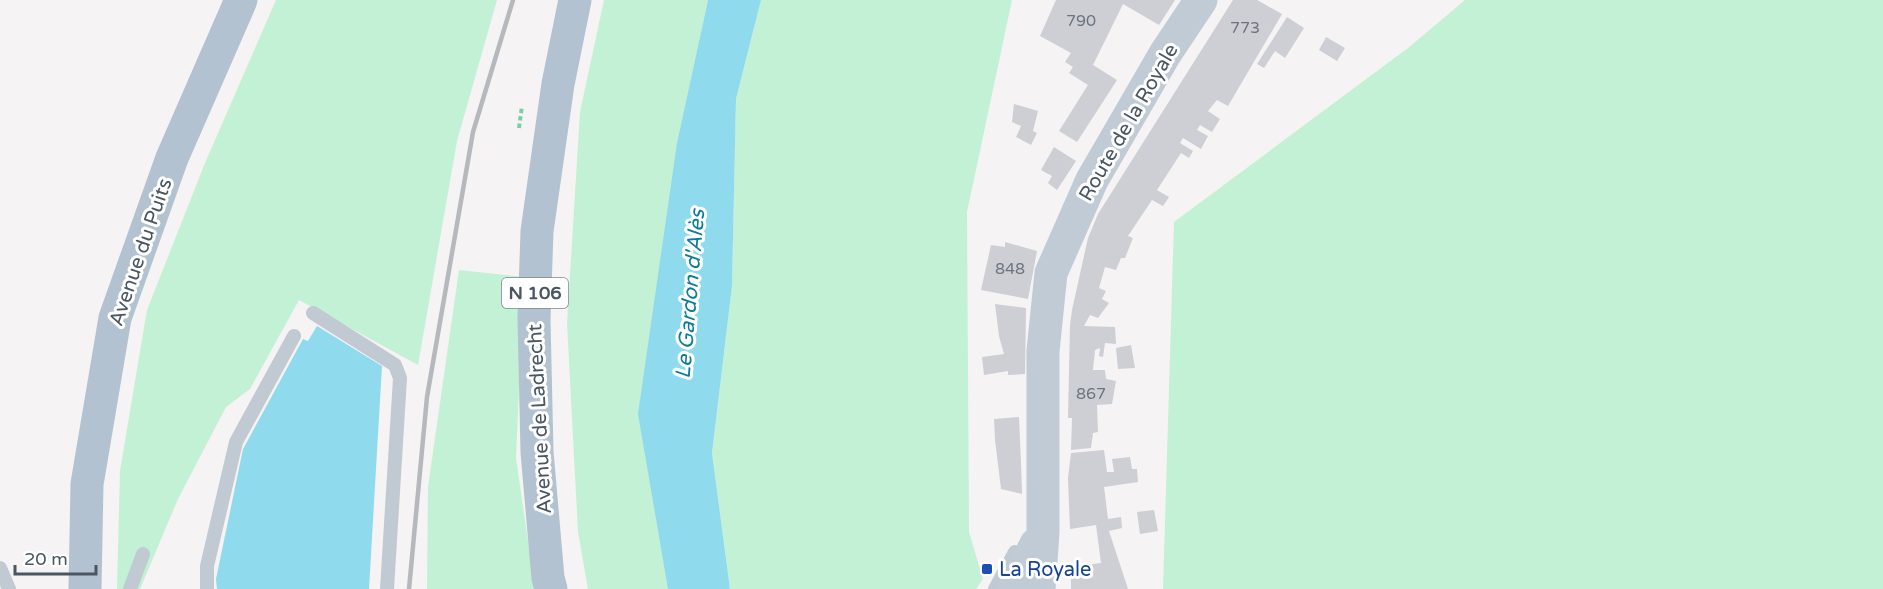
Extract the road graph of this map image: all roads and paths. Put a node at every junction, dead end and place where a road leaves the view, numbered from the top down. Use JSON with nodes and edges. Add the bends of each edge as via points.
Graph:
{"nodes":[{"id":1,"x":241,"y":0,"type":"edge"},
{"id":2,"x":575,"y":0,"type":"edge"},
{"id":3,"x":1201,"y":0,"type":"edge"},
{"id":4,"x":313,"y":313,"type":"dead end"},
{"id":5,"x":294,"y":336,"type":"dead end"},
{"id":6,"x":1034,"y":525,"type":"junction"},
{"id":7,"x":143,"y":554,"type":"dead end"},
{"id":8,"x":0,"y":568,"type":"edge"},
{"id":9,"x":9,"y":589,"type":"edge"},
{"id":10,"x":85,"y":589,"type":"edge"},
{"id":11,"x":130,"y":589,"type":"edge"},
{"id":12,"x":207,"y":589,"type":"edge"},
{"id":13,"x":387,"y":589,"type":"edge"},
{"id":14,"x":551,"y":589,"type":"edge"},
{"id":15,"x":995,"y":589,"type":"edge"},
{"id":16,"x":1014,"y":589,"type":"edge"},
{"id":17,"x":1039,"y":589,"type":"edge"}],
"edges":[{"from":1,"to":10,"type":"main road","name":"Avenue du Puits","via":[[172,158],[115,318],[87,484]]},
{"from":2,"to":14,"type":"main road","name":"Avenue de Ladrecht","number":"N 106","via":[[558,84],[536,242],[537,452]]},
{"from":3,"to":6,"type":"main road","name":"Route de la Royale","via":[[1092,180],[1051,273]]},
{"from":4,"to":13,"type":"lane","via":[[395,365],[400,378]]},
{"from":5,"to":12,"type":"lane","via":[[236,442],[207,567]]},
{"from":6,"to":15,"type":"lane"},
{"from":6,"to":16,"type":"main road","name":"Route de la Royale"},
{"from":6,"to":17,"type":"main road","name":"Route de la Royale"},
{"from":7,"to":11,"type":"lane"},
{"from":8,"to":9,"type":"lane"}]}
